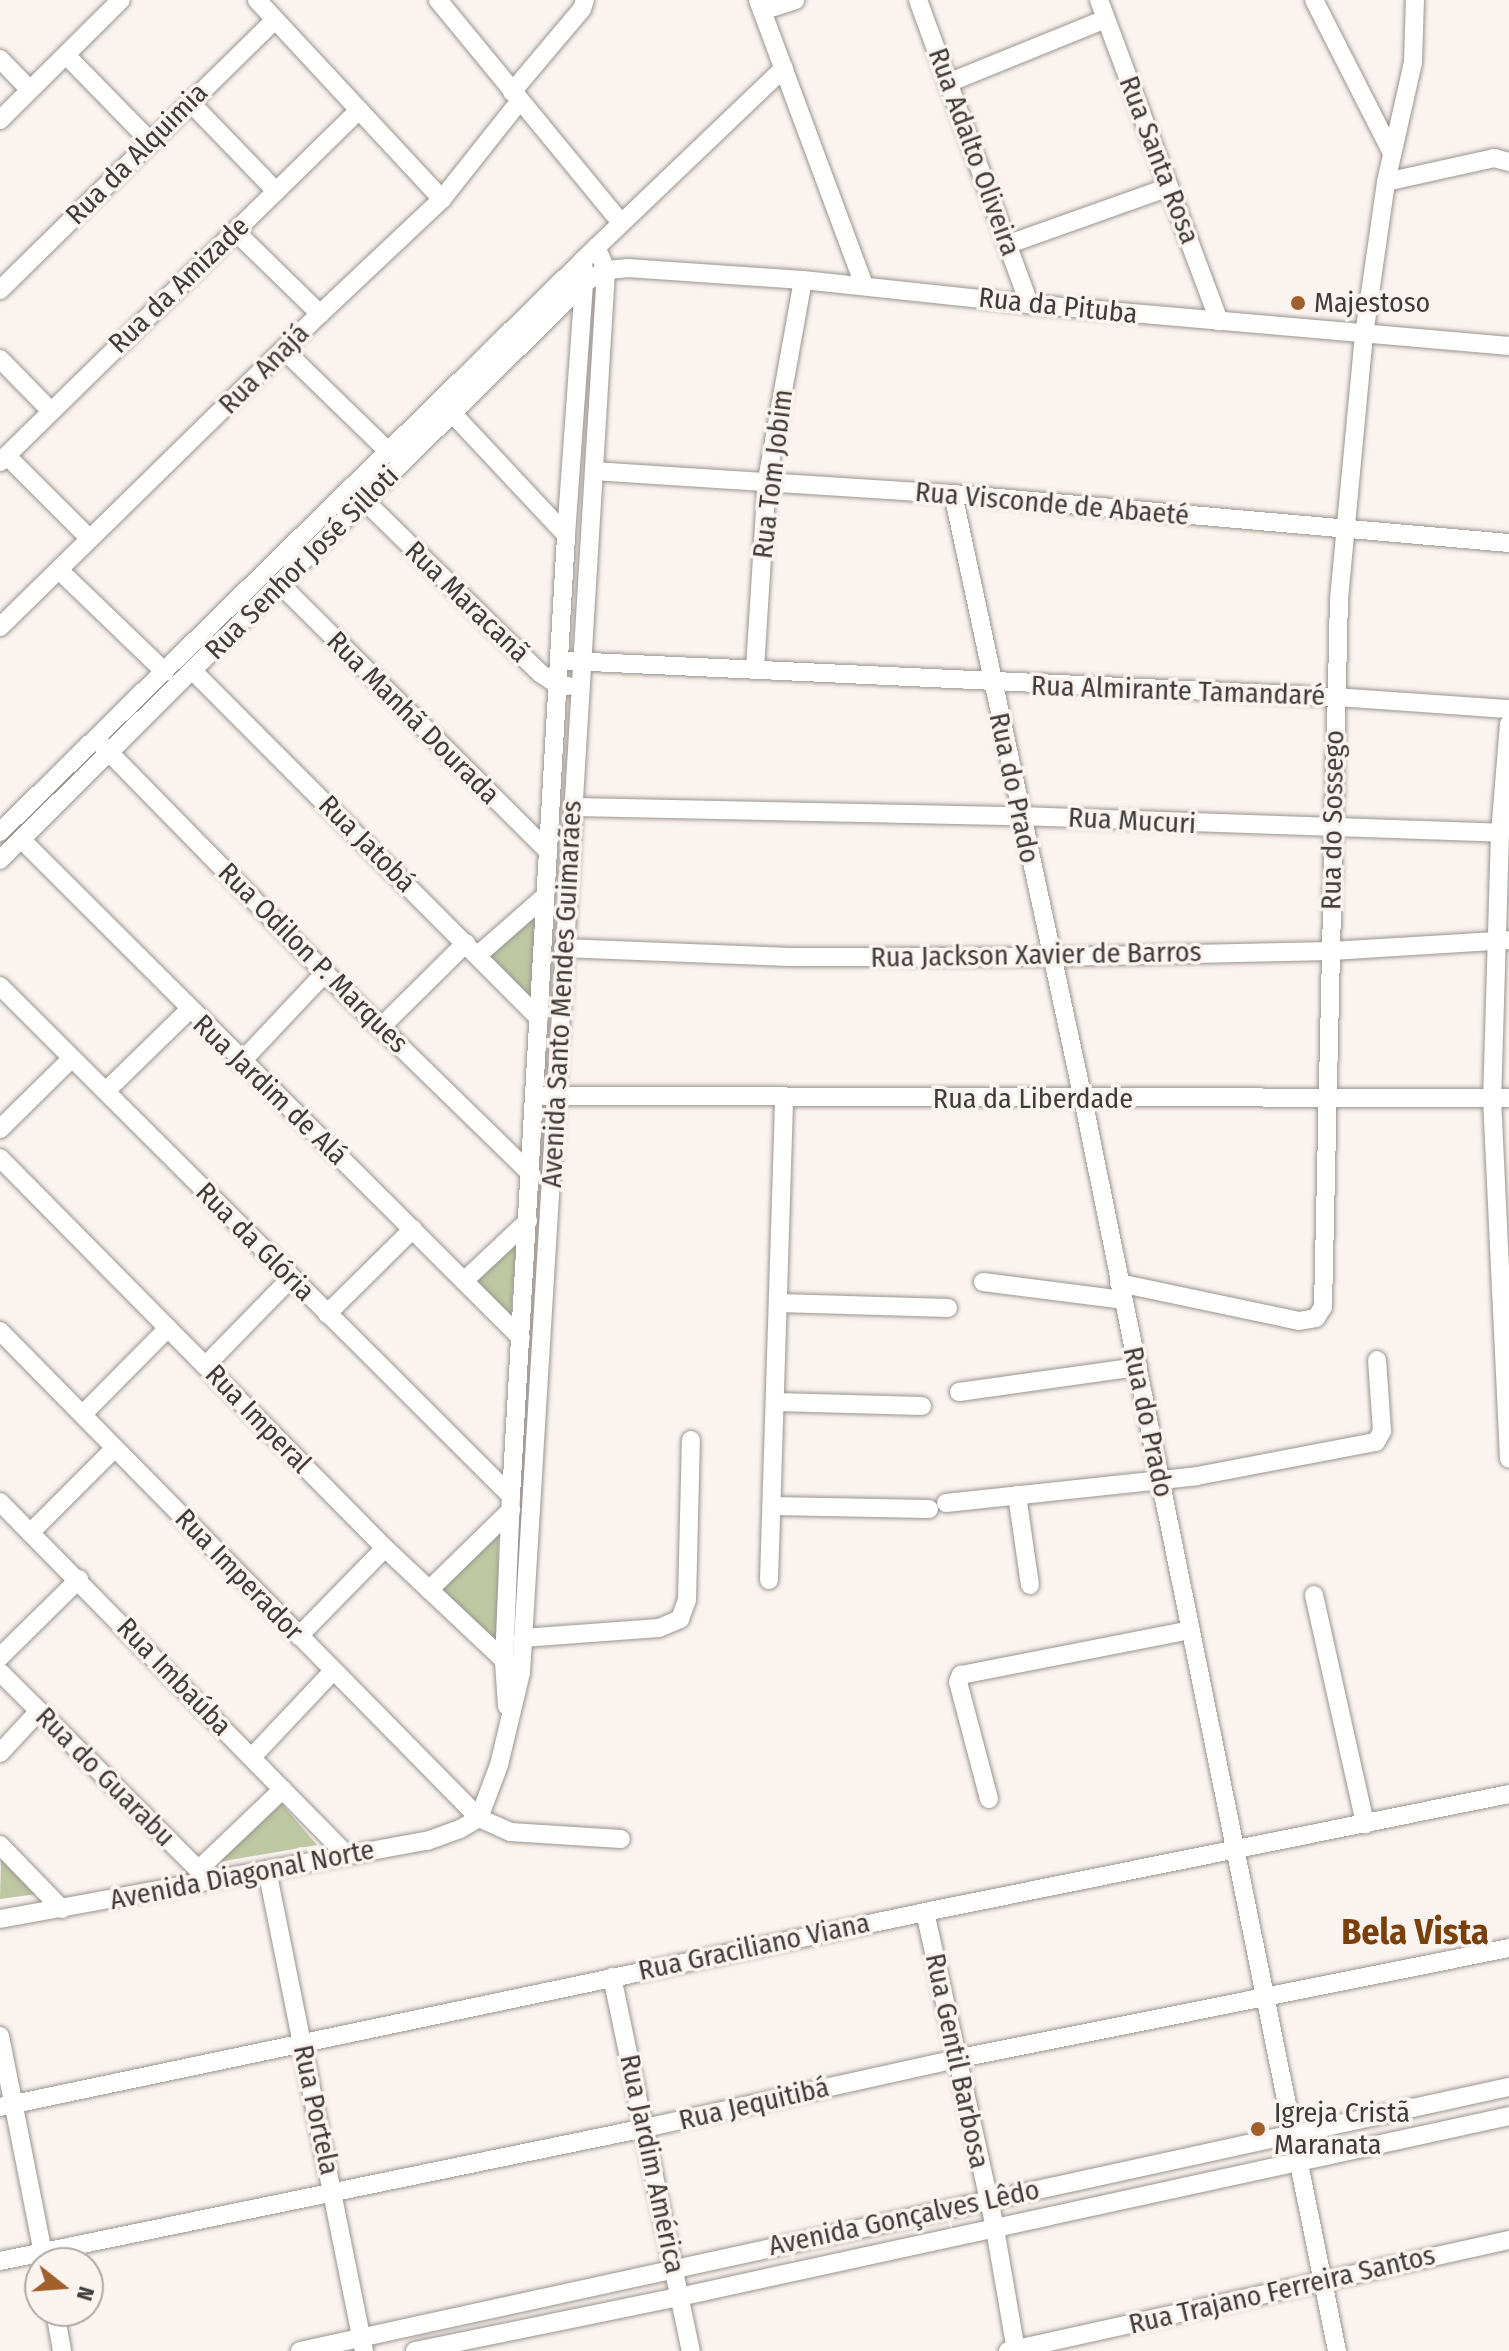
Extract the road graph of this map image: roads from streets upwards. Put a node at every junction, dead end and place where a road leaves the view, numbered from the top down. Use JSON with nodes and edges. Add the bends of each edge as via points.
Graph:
{"nodes":[{"id":1,"x":121,"y":0,"type":"edge"},
{"id":2,"x":257,"y":0,"type":"edge"},
{"id":3,"x":438,"y":0,"type":"edge"},
{"id":4,"x":585,"y":0,"type":"edge"},
{"id":5,"x":795,"y":0,"type":"edge"},
{"id":6,"x":918,"y":0,"type":"edge"},
{"id":7,"x":1099,"y":0,"type":"edge"},
{"id":8,"x":1314,"y":0,"type":"edge"},
{"id":9,"x":1415,"y":0,"type":"edge"},
{"id":10,"x":760,"y":6,"type":"edge"},
{"id":11,"x":1106,"y":19,"type":"junction"},
{"id":12,"x":275,"y":20,"type":"junction"},
{"id":13,"x":66,"y":55,"type":"junction"},
{"id":14,"x":0,"y":59,"type":"edge"},
{"id":15,"x":784,"y":68,"type":"junction"},
{"id":16,"x":948,"y":83,"type":"junction"},
{"id":17,"x":30,"y":90,"type":"junction"},
{"id":18,"x":515,"y":97,"type":"junction"},
{"id":19,"x":190,"y":102,"type":"junction"},
{"id":20,"x":359,"y":110,"type":"junction"},
{"id":21,"x":0,"y":120,"type":"edge"},
{"id":22,"x":150,"y":141,"type":"junction"},
{"id":23,"x":1392,"y":153,"type":"junction"},
{"id":24,"x":1509,"y":162,"type":"edge"},
{"id":25,"x":1386,"y":182,"type":"junction"},
{"id":26,"x":1169,"y":187,"type":"junction"},
{"id":27,"x":276,"y":191,"type":"junction"},
{"id":28,"x":442,"y":199,"type":"junction"},
{"id":29,"x":621,"y":223,"type":"junction"},
{"id":30,"x":235,"y":231,"type":"junction"},
{"id":31,"x":1009,"y":244,"type":"junction"},
{"id":32,"x":589,"y":254,"type":"junction"},
{"id":33,"x":606,"y":270,"type":"junction"},
{"id":34,"x":803,"y":280,"type":"junction"},
{"id":35,"x":584,"y":283,"type":"junction"},
{"id":36,"x":864,"y":285,"type":"junction"},
{"id":37,"x":0,"y":290,"type":"edge"},
{"id":38,"x":1029,"y":304,"type":"junction"},
{"id":39,"x":320,"y":314,"type":"junction"},
{"id":40,"x":1219,"y":321,"type":"junction"},
{"id":41,"x":1364,"y":335,"type":"junction"},
{"id":42,"x":1509,"y":346,"type":"edge"},
{"id":43,"x":284,"y":350,"type":"junction"},
{"id":44,"x":0,"y":359,"type":"edge"},
{"id":45,"x":50,"y":410,"type":"junction"},
{"id":46,"x":452,"y":413,"type":"junction"},
{"id":47,"x":389,"y":452,"type":"junction"},
{"id":48,"x":3,"y":459,"type":"edge"},
{"id":49,"x":594,"y":471,"type":"junction"},
{"id":50,"x":767,"y":480,"type":"junction"},
{"id":51,"x":953,"y":494,"type":"junction"},
{"id":52,"x":365,"y":501,"type":"junction"},
{"id":53,"x":1346,"y":531,"type":"junction"},
{"id":54,"x":566,"y":535,"type":"junction"},
{"id":55,"x":90,"y":539,"type":"junction"},
{"id":56,"x":1509,"y":543,"type":"edge"},
{"id":57,"x":59,"y":570,"type":"junction"},
{"id":58,"x":280,"y":584,"type":"junction"},
{"id":59,"x":0,"y":627,"type":"edge"},
{"id":60,"x":559,"y":660,"type":"junction"},
{"id":61,"x":581,"y":661,"type":"junction"},
{"id":62,"x":755,"y":669,"type":"junction"},
{"id":63,"x":193,"y":671,"type":"junction"},
{"id":64,"x":165,"y":672,"type":"junction"},
{"id":65,"x":991,"y":683,"type":"junction"},
{"id":66,"x":558,"y":685,"type":"junction"},
{"id":67,"x":579,"y":687,"type":"junction"},
{"id":68,"x":1336,"y":697,"type":"junction"},
{"id":69,"x":1509,"y":709,"type":"edge"},
{"id":70,"x":1509,"y":724,"type":"edge"},
{"id":71,"x":102,"y":746,"type":"junction"},
{"id":72,"x":572,"y":807,"type":"junction"},
{"id":73,"x":1020,"y":816,"type":"junction"},
{"id":74,"x":1332,"y":829,"type":"junction"},
{"id":75,"x":0,"y":832,"type":"edge"},
{"id":76,"x":1500,"y":833,"type":"junction"},
{"id":77,"x":21,"y":839,"type":"junction"},
{"id":78,"x":547,"y":850,"type":"junction"},
{"id":79,"x":0,"y":860,"type":"edge"},
{"id":80,"x":544,"y":897,"type":"junction"},
{"id":81,"x":1502,"y":941,"type":"edge"},
{"id":82,"x":563,"y":948,"type":"junction"},
{"id":83,"x":472,"y":949,"type":"junction"},
{"id":84,"x":1331,"y":951,"type":"junction"},
{"id":85,"x":1050,"y":957,"type":"junction"},
{"id":86,"x":325,"y":973,"type":"junction"},
{"id":87,"x":0,"y":986,"type":"edge"},
{"id":88,"x":189,"y":1010,"type":"junction"},
{"id":89,"x":539,"y":1018,"type":"junction"},
{"id":90,"x":382,"y":1026,"type":"junction"},
{"id":91,"x":72,"y":1058,"type":"junction"},
{"id":92,"x":241,"y":1062,"type":"junction"},
{"id":93,"x":106,"y":1091,"type":"junction"},
{"id":94,"x":535,"y":1095,"type":"junction"},
{"id":95,"x":556,"y":1097,"type":"junction"},
{"id":96,"x":784,"y":1098,"type":"junction"},
{"id":97,"x":1327,"y":1098,"type":"junction"},
{"id":98,"x":1500,"y":1098,"type":"edge"},
{"id":99,"x":1083,"y":1099,"type":"junction"},
{"id":100,"x":0,"y":1129,"type":"edge"},
{"id":101,"x":0,"y":1158,"type":"edge"},
{"id":102,"x":532,"y":1175,"type":"junction"},
{"id":103,"x":528,"y":1221,"type":"junction"},
{"id":104,"x":413,"y":1229,"type":"junction"},
{"id":105,"x":1504,"y":1245,"type":"edge"},
{"id":106,"x":290,"y":1279,"type":"junction"},
{"id":107,"x":464,"y":1281,"type":"junction"},
{"id":108,"x":983,"y":1282,"type":"dead end"},
{"id":109,"x":1121,"y":1292,"type":"junction"},
{"id":110,"x":779,"y":1303,"type":"junction"},
{"id":111,"x":948,"y":1308,"type":"dead end"},
{"id":112,"x":327,"y":1314,"type":"junction"},
{"id":113,"x":168,"y":1328,"type":"junction"},
{"id":114,"x":0,"y":1331,"type":"edge"},
{"id":115,"x":521,"y":1338,"type":"junction"},
{"id":116,"x":1377,"y":1360,"type":"dead end"},
{"id":117,"x":206,"y":1365,"type":"junction"},
{"id":118,"x":1138,"y":1367,"type":"junction"},
{"id":119,"x":959,"y":1392,"type":"dead end"},
{"id":120,"x":776,"y":1402,"type":"junction"},
{"id":121,"x":922,"y":1406,"type":"dead end"},
{"id":122,"x":83,"y":1414,"type":"junction"},
{"id":123,"x":691,"y":1440,"type":"dead end"},
{"id":124,"x":115,"y":1448,"type":"junction"},
{"id":125,"x":1509,"y":1459,"type":"edge"},
{"id":126,"x":1161,"y":1480,"type":"junction"},
{"id":127,"x":1017,"y":1495,"type":"junction"},
{"id":128,"x":0,"y":1502,"type":"edge"},
{"id":129,"x":511,"y":1503,"type":"junction"},
{"id":130,"x":772,"y":1506,"type":"junction"},
{"id":131,"x":30,"y":1533,"type":"junction"},
{"id":132,"x":385,"y":1548,"type":"junction"},
{"id":133,"x":79,"y":1579,"type":"junction"},
{"id":134,"x":769,"y":1580,"type":"dead end"},
{"id":135,"x":1030,"y":1585,"type":"dead end"},
{"id":136,"x":429,"y":1590,"type":"junction"},
{"id":137,"x":1314,"y":1595,"type":"dead end"},
{"id":138,"x":1191,"y":1630,"type":"junction"},
{"id":139,"x":299,"y":1636,"type":"junction"},
{"id":140,"x":523,"y":1638,"type":"junction"},
{"id":141,"x":0,"y":1657,"type":"edge"},
{"id":142,"x":504,"y":1662,"type":"junction"},
{"id":143,"x":333,"y":1671,"type":"junction"},
{"id":144,"x":0,"y":1672,"type":"edge"},
{"id":145,"x":521,"y":1673,"type":"junction"},
{"id":146,"x":39,"y":1711,"type":"junction"},
{"id":147,"x":508,"y":1717,"type":"junction"},
{"id":148,"x":0,"y":1753,"type":"edge"},
{"id":149,"x":252,"y":1757,"type":"junction"},
{"id":150,"x":283,"y":1789,"type":"junction"},
{"id":151,"x":1509,"y":1794,"type":"edge"},
{"id":152,"x":989,"y":1799,"type":"dead end"},
{"id":153,"x":479,"y":1818,"type":"junction"},
{"id":154,"x":1365,"y":1824,"type":"junction"},
{"id":155,"x":621,"y":1839,"type":"dead end"},
{"id":156,"x":1,"y":1847,"type":"edge"},
{"id":157,"x":1235,"y":1852,"type":"junction"},
{"id":158,"x":347,"y":1855,"type":"junction"},
{"id":159,"x":267,"y":1870,"type":"junction"},
{"id":160,"x":204,"y":1876,"type":"junction"},
{"id":161,"x":62,"y":1909,"type":"junction"},
{"id":162,"x":925,"y":1912,"type":"junction"},
{"id":163,"x":0,"y":1919,"type":"edge"},
{"id":164,"x":1509,"y":1948,"type":"edge"},
{"id":165,"x":612,"y":1977,"type":"junction"},
{"id":166,"x":1265,"y":1998,"type":"junction"},
{"id":167,"x":0,"y":2036,"type":"edge"},
{"id":168,"x":302,"y":2043,"type":"junction"},
{"id":169,"x":956,"y":2059,"type":"junction"},
{"id":170,"x":1509,"y":2087,"type":"edge"},
{"id":171,"x":7,"y":2106,"type":"edge"},
{"id":172,"x":1509,"y":2116,"type":"edge"},
{"id":173,"x":645,"y":2128,"type":"junction"},
{"id":174,"x":1293,"y":2134,"type":"junction"},
{"id":175,"x":1299,"y":2161,"type":"junction"},
{"id":176,"x":333,"y":2194,"type":"junction"},
{"id":177,"x":987,"y":2200,"type":"junction"},
{"id":178,"x":995,"y":2229,"type":"junction"},
{"id":179,"x":1509,"y":2240,"type":"edge"},
{"id":180,"x":41,"y":2247,"type":"edge"},
{"id":181,"x":94,"y":2247,"type":"edge"},
{"id":182,"x":24,"y":2259,"type":"edge"},
{"id":183,"x":0,"y":2261,"type":"edge"},
{"id":184,"x":674,"y":2267,"type":"junction"},
{"id":185,"x":1324,"y":2282,"type":"junction"},
{"id":186,"x":679,"y":2297,"type":"junction"},
{"id":187,"x":58,"y":2327,"type":"edge"},
{"id":188,"x":363,"y":2344,"type":"edge"},
{"id":189,"x":62,"y":2351,"type":"edge"},
{"id":190,"x":300,"y":2351,"type":"edge"},
{"id":191,"x":415,"y":2351,"type":"edge"},
{"id":192,"x":691,"y":2351,"type":"edge"},
{"id":193,"x":1013,"y":2351,"type":"edge"},
{"id":194,"x":1337,"y":2351,"type":"edge"}],
"edges":[{"from":1,"to":13,"type":"street"},
{"from":2,"to":12,"type":"street"},
{"from":3,"to":18,"type":"street"},
{"from":4,"to":18,"type":"street","name":"Rua Anajá"},
{"from":5,"to":10,"type":"street"},
{"from":6,"to":16,"type":"street","name":"Rua Adalto Oliveira"},
{"from":7,"to":11,"type":"street","name":"Rua Santa Rosa"},
{"from":8,"to":23,"type":"street"},
{"from":9,"to":23,"type":"street","name":"Rua do Sossego","via":[[1413,62]]},
{"from":10,"to":15,"type":"street"},
{"from":11,"to":16,"type":"street"},
{"from":11,"to":26,"type":"street","name":"Rua Santa Rosa"},
{"from":12,"to":19,"type":"street","name":"Rua da Alquimia"},
{"from":12,"to":20,"type":"street"},
{"from":13,"to":17,"type":"street"},
{"from":13,"to":22,"type":"street"},
{"from":14,"to":17,"type":"street"},
{"from":15,"to":29,"type":"street","name":"Rua Senhor José Silloti"},
{"from":15,"to":36,"type":"street"},
{"from":16,"to":31,"type":"street","name":"Rua Adalto Oliveira"},
{"from":17,"to":21,"type":"street"},
{"from":18,"to":28,"type":"street","name":"Rua Anajá"},
{"from":18,"to":29,"type":"street"},
{"from":19,"to":22,"type":"street","name":"Rua da Alquimia"},
{"from":19,"to":27,"type":"street"},
{"from":20,"to":27,"type":"street","name":"Rua da Amizade"},
{"from":20,"to":28,"type":"street"},
{"from":22,"to":37,"type":"street","name":"Rua da Alquimia"},
{"from":23,"to":25,"type":"street","name":"Rua do Sossego"},
{"from":24,"to":25,"type":"street","via":[[1494,158]]},
{"from":25,"to":41,"type":"street","name":"Rua do Sossego"},
{"from":26,"to":31,"type":"street"},
{"from":26,"to":40,"type":"street","name":"Rua Santa Rosa"},
{"from":27,"to":30,"type":"street","name":"Rua da Amizade"},
{"from":28,"to":39,"type":"street","name":"Rua Anajá"},
{"from":29,"to":32,"type":"street","name":"Rua Senhor José Silloti"},
{"from":30,"to":39,"type":"street"},
{"from":30,"to":45,"type":"street","name":"Rua da Amizade"},
{"from":31,"to":38,"type":"street","name":"Rua Adalto Oliveira"},
{"from":32,"to":33,"type":"street"},
{"from":32,"to":35,"type":"street","name":"Avenida Santo Mendes Guimarães"},
{"from":32,"to":47,"type":"street","name":"Rua Senhor José Silloti"},
{"from":33,"to":34,"type":"street","name":"Rua da Pituba"},
{"from":33,"to":35,"type":"street","name":"Rua Senhor José Silloti"},
{"from":33,"to":49,"type":"street","name":"Avenida Santo Mendes Guimarães"},
{"from":34,"to":36,"type":"street","name":"Rua da Pituba"},
{"from":34,"to":50,"type":"street","name":"Rua Tom Jobim"},
{"from":35,"to":46,"type":"street","name":"Rua Senhor José Silloti"},
{"from":35,"to":54,"type":"street","name":"Avenida Santo Mendes Guimarães"},
{"from":36,"to":38,"type":"street","name":"Rua da Pituba"},
{"from":38,"to":40,"type":"street","name":"Rua da Pituba"},
{"from":39,"to":43,"type":"street","name":"Rua Anajá"},
{"from":40,"to":41,"type":"street","name":"Rua da Pituba"},
{"from":41,"to":42,"type":"street","name":"Rua da Pituba"},
{"from":41,"to":53,"type":"street","name":"Rua do Sossego"},
{"from":43,"to":47,"type":"street"},
{"from":43,"to":55,"type":"street","name":"Rua Anajá"},
{"from":44,"to":45,"type":"street"},
{"from":45,"to":48,"type":"street","name":"Rua da Amizade"},
{"from":46,"to":52,"type":"street","name":"Rua Senhor José Silloti"},
{"from":46,"to":54,"type":"street"},
{"from":47,"to":64,"type":"street","name":"Rua Senhor José Silloti"},
{"from":48,"to":55,"type":"street"},
{"from":49,"to":50,"type":"street","name":"Rua Visconde de Abaeté"},
{"from":49,"to":61,"type":"street","name":"Avenida Santo Mendes Guimarães"},
{"from":50,"to":51,"type":"street","name":"Rua Visconde de Abaeté"},
{"from":50,"to":62,"type":"street","name":"Rua Tom Jobim"},
{"from":51,"to":53,"type":"street","name":"Rua Visconde de Abaeté"},
{"from":51,"to":65,"type":"street","name":"Rua do Prado"},
{"from":52,"to":58,"type":"street","name":"Rua Senhor José Silloti"},
{"from":52,"to":66,"type":"street","name":"Rua Maracanã"},
{"from":53,"to":56,"type":"street","name":"Rua Visconde de Abaeté"},
{"from":53,"to":68,"type":"street","name":"Rua do Sossego"},
{"from":54,"to":60,"type":"street","name":"Avenida Santo Mendes Guimarães"},
{"from":55,"to":57,"type":"street","name":"Rua Anajá"},
{"from":57,"to":59,"type":"street","name":"Rua Anajá"},
{"from":57,"to":64,"type":"street"},
{"from":58,"to":63,"type":"street","name":"Rua Senhor José Silloti"},
{"from":58,"to":78,"type":"street","name":"Rua Manhã Dourada"},
{"from":60,"to":61,"type":"street","name":"Rua Almirante Tamandaré"},
{"from":60,"to":66,"type":"street","name":"Avenida Santo Mendes Guimarães"},
{"from":61,"to":62,"type":"street","name":"Rua Almirante Tamandaré"},
{"from":61,"to":67,"type":"street","name":"Avenida Santo Mendes Guimarães"},
{"from":62,"to":65,"type":"street","name":"Rua Almirante Tamandaré"},
{"from":63,"to":71,"type":"street","name":"Rua Senhor José Silloti"},
{"from":63,"to":83,"type":"street","name":"Rua Jatobá"},
{"from":64,"to":71,"type":"street","name":"Rua Senhor José Silloti"},
{"from":65,"to":68,"type":"street","name":"Rua Almirante Tamandaré"},
{"from":65,"to":73,"type":"street","name":"Rua do Prado"},
{"from":66,"to":67,"type":"street"},
{"from":66,"to":78,"type":"street","name":"Avenida Santo Mendes Guimarães"},
{"from":67,"to":72,"type":"street","name":"Avenida Santo Mendes Guimarães"},
{"from":68,"to":69,"type":"street","name":"Rua Almirante Tamandaré"},
{"from":68,"to":74,"type":"street","name":"Rua do Sossego"},
{"from":70,"to":76,"type":"street"},
{"from":71,"to":75,"type":"street","name":"Rua Senhor José Silloti"},
{"from":71,"to":77,"type":"street","name":"Rua Senhor José Silloti"},
{"from":71,"to":86,"type":"street","name":"Rua Odilon P. Marques"},
{"from":72,"to":73,"type":"street","name":"Rua Mucuri"},
{"from":72,"to":82,"type":"street","name":"Avenida Santo Mendes Guimarães"},
{"from":73,"to":74,"type":"street","name":"Rua Mucuri"},
{"from":73,"to":85,"type":"street","name":"Rua do Prado"},
{"from":74,"to":76,"type":"street","name":"Rua Mucuri"},
{"from":74,"to":84,"type":"street","name":"Rua do Sossego"},
{"from":76,"to":81,"type":"street"},
{"from":77,"to":79,"type":"street","name":"Rua Senhor José Silloti"},
{"from":77,"to":88,"type":"street","name":"Rua Jardim de Alá"},
{"from":78,"to":80,"type":"street","name":"Avenida Santo Mendes Guimarães"},
{"from":80,"to":83,"type":"street"},
{"from":80,"to":89,"type":"street","name":"Avenida Santo Mendes Guimarães"},
{"from":81,"to":84,"type":"street","name":"Rua Jackson Xavier de Barros"},
{"from":81,"to":98,"type":"street"},
{"from":82,"to":85,"type":"street","name":"Rua Jackson Xavier de Barros","via":[[790,957]]},
{"from":82,"to":95,"type":"street","name":"Avenida Santo Mendes Guimarães"},
{"from":83,"to":89,"type":"street","name":"Rua Jatobá"},
{"from":83,"to":90,"type":"street"},
{"from":84,"to":85,"type":"street","name":"Rua Jackson Xavier de Barros"},
{"from":84,"to":97,"type":"street","name":"Rua do Sossego"},
{"from":85,"to":99,"type":"street","name":"Rua do Prado"},
{"from":86,"to":90,"type":"street","name":"Rua Odilon P. Marques"},
{"from":86,"to":92,"type":"street"},
{"from":87,"to":91,"type":"street","name":"Rua da Glória"},
{"from":88,"to":92,"type":"street","name":"Rua Jardim de Alá"},
{"from":88,"to":93,"type":"street"},
{"from":89,"to":94,"type":"street","name":"Avenida Santo Mendes Guimarães"},
{"from":90,"to":102,"type":"street","name":"Rua Odilon P. Marques"},
{"from":91,"to":93,"type":"street","name":"Rua da Glória"},
{"from":91,"to":100,"type":"street"},
{"from":92,"to":104,"type":"street","name":"Rua Jardim de Alá"},
{"from":93,"to":106,"type":"street","name":"Rua da Glória"},
{"from":94,"to":95,"type":"street","name":"Rua da Liberdade"},
{"from":94,"to":102,"type":"street","name":"Avenida Santo Mendes Guimarães"},
{"from":95,"to":96,"type":"street","name":"Rua da Liberdade"},
{"from":95,"to":140,"type":"street","name":"Avenida Santo Mendes Guimarães"},
{"from":96,"to":99,"type":"street","name":"Rua da Liberdade"},
{"from":96,"to":110,"type":"street"},
{"from":97,"to":98,"type":"street","name":"Rua da Liberdade"},
{"from":97,"to":99,"type":"street","name":"Rua da Liberdade"},
{"from":97,"to":109,"type":"street","name":"Rua do Sossego","via":[[1323,1307],[1316,1318],[1299,1321]]},
{"from":98,"to":105,"type":"street"},
{"from":99,"to":109,"type":"street","name":"Rua do Prado"},
{"from":101,"to":113,"type":"street","name":"Rua Imperal"},
{"from":102,"to":103,"type":"street","name":"Avenida Santo Mendes Guimarães"},
{"from":103,"to":107,"type":"street"},
{"from":103,"to":115,"type":"street","name":"Avenida Santo Mendes Guimarães"},
{"from":104,"to":107,"type":"street","name":"Rua Jardim de Alá"},
{"from":104,"to":112,"type":"street"},
{"from":105,"to":125,"type":"street"},
{"from":106,"to":112,"type":"street","name":"Rua da Glória"},
{"from":106,"to":117,"type":"street"},
{"from":107,"to":115,"type":"street","name":"Rua Jardim de Alá"},
{"from":108,"to":109,"type":"street"},
{"from":109,"to":118,"type":"street","name":"Rua do Prado"},
{"from":110,"to":111,"type":"street"},
{"from":110,"to":120,"type":"street"},
{"from":112,"to":129,"type":"street","name":"Rua da Glória"},
{"from":113,"to":117,"type":"street","name":"Rua Imperal"},
{"from":113,"to":122,"type":"street"},
{"from":114,"to":122,"type":"street","name":"Rua Imperador"},
{"from":115,"to":129,"type":"street","name":"Avenida Santo Mendes Guimarães"},
{"from":116,"to":126,"type":"street","via":[[1382,1431],[1376,1442]]},
{"from":117,"to":132,"type":"street","name":"Rua Imperal"},
{"from":118,"to":119,"type":"street"},
{"from":118,"to":126,"type":"street","name":"Rua do Prado"},
{"from":120,"to":121,"type":"street"},
{"from":120,"to":130,"type":"street"},
{"from":122,"to":124,"type":"street","name":"Rua Imperador"},
{"from":123,"to":140,"type":"street","via":[[687,1600],[680,1619],[659,1628]]},
{"from":124,"to":131,"type":"street"},
{"from":124,"to":139,"type":"street","name":"Rua Imperador"},
{"from":126,"to":127,"type":"street"},
{"from":126,"to":138,"type":"street","name":"Rua do Prado"},
{"from":127,"to":130,"type":"street","via":[[938,1506]]},
{"from":127,"to":135,"type":"street"},
{"from":128,"to":131,"type":"street","name":"Rua Imbaúba"},
{"from":129,"to":136,"type":"street"},
{"from":129,"to":142,"type":"street","name":"Avenida Santo Mendes Guimarães"},
{"from":130,"to":134,"type":"street"},
{"from":131,"to":133,"type":"street","name":"Rua Imbaúba"},
{"from":132,"to":136,"type":"street","name":"Rua Imperal"},
{"from":132,"to":139,"type":"street"},
{"from":133,"to":141,"type":"street"},
{"from":133,"to":149,"type":"street","name":"Rua Imbaúba"},
{"from":136,"to":142,"type":"street","name":"Rua Imperal"},
{"from":137,"to":154,"type":"street"},
{"from":138,"to":152,"type":"street","via":[[961,1675],[958,1682]]},
{"from":138,"to":157,"type":"street","name":"Rua do Prado"},
{"from":139,"to":143,"type":"street","name":"Rua Imperador"},
{"from":140,"to":145,"type":"street","name":"Avenida Santo Mendes Guimarães"},
{"from":142,"to":145,"type":"street","name":"Rua Imperal"},
{"from":142,"to":147,"type":"street","name":"Avenida Santo Mendes Guimarães"},
{"from":143,"to":149,"type":"street"},
{"from":143,"to":153,"type":"street","name":"Rua Imperador"},
{"from":144,"to":146,"type":"street","name":"Rua do Guarabu"},
{"from":145,"to":147,"type":"street","name":"Avenida Santo Mendes Guimarães"},
{"from":146,"to":148,"type":"street"},
{"from":146,"to":160,"type":"street","name":"Rua do Guarabu"},
{"from":147,"to":153,"type":"street","name":"Avenida Santo Mendes Guimarães","via":[[499,1765]]},
{"from":149,"to":150,"type":"street","name":"Rua Imbaúba"},
{"from":150,"to":158,"type":"street","name":"Rua Imbaúba"},
{"from":150,"to":160,"type":"street"},
{"from":151,"to":154,"type":"street","name":"Rua Graciliano Viana"},
{"from":153,"to":155,"type":"street","via":[[510,1832]]},
{"from":153,"to":158,"type":"street","name":"Avenida Diagonal Norte","via":[[427,1841]]},
{"from":154,"to":157,"type":"street","name":"Rua Graciliano Viana"},
{"from":156,"to":161,"type":"street"},
{"from":157,"to":162,"type":"street","name":"Rua Graciliano Viana"},
{"from":157,"to":166,"type":"street","name":"Rua do Prado"},
{"from":158,"to":159,"type":"street","name":"Avenida Diagonal Norte"},
{"from":159,"to":160,"type":"street","name":"Avenida Diagonal Norte"},
{"from":159,"to":168,"type":"street","name":"Rua Portela"},
{"from":160,"to":161,"type":"street","name":"Avenida Diagonal Norte"},
{"from":161,"to":163,"type":"street","name":"Avenida Diagonal Norte"},
{"from":162,"to":165,"type":"street","name":"Rua Graciliano Viana"},
{"from":162,"to":169,"type":"street","name":"Rua Gentil Barbosa"},
{"from":164,"to":166,"type":"street","name":"Rua Jequitibá"},
{"from":165,"to":168,"type":"street","name":"Rua Graciliano Viana"},
{"from":165,"to":173,"type":"street","name":"Rua Jardim América"},
{"from":166,"to":169,"type":"street","name":"Rua Jequitibá"},
{"from":166,"to":174,"type":"street","name":"Rua do Prado"},
{"from":167,"to":171,"type":"street"},
{"from":168,"to":171,"type":"street","name":"Rua Graciliano Viana"},
{"from":168,"to":176,"type":"street","name":"Rua Portela"},
{"from":169,"to":173,"type":"street","name":"Rua Jequitibá"},
{"from":169,"to":177,"type":"street","name":"Rua Gentil Barbosa"},
{"from":170,"to":174,"type":"street","name":"Avenida Gonçalves Lêdo"},
{"from":171,"to":180,"type":"street"},
{"from":172,"to":175,"type":"street","name":"Avenida Gonçalves Lêdo"},
{"from":173,"to":176,"type":"street","name":"Rua Jequitibá"},
{"from":173,"to":184,"type":"street","name":"Rua Jardim América"},
{"from":174,"to":175,"type":"street","name":"Rua do Prado"},
{"from":174,"to":177,"type":"street","name":"Avenida Gonçalves Lêdo"},
{"from":175,"to":178,"type":"street","name":"Avenida Gonçalves Lêdo"},
{"from":175,"to":185,"type":"street","name":"Rua do Prado"},
{"from":176,"to":181,"type":"street","name":"Rua Jequitibá"},
{"from":176,"to":188,"type":"street","name":"Rua Portela"},
{"from":177,"to":178,"type":"street","name":"Rua Gentil Barbosa"},
{"from":177,"to":184,"type":"street","name":"Avenida Gonçalves Lêdo"},
{"from":178,"to":186,"type":"street","name":"Avenida Gonçalves Lêdo"},
{"from":178,"to":193,"type":"street","name":"Rua Gentil Barbosa"},
{"from":179,"to":185,"type":"street","name":"Rua Trajano Ferreira Santos"},
{"from":182,"to":183,"type":"street","name":"Rua Jequitibá"},
{"from":184,"to":186,"type":"street","name":"Rua Jardim América"},
{"from":184,"to":188,"type":"street","name":"Avenida Gonçalves Lêdo"},
{"from":185,"to":193,"type":"street","name":"Rua Trajano Ferreira Santos"},
{"from":185,"to":194,"type":"street","name":"Rua do Prado"},
{"from":186,"to":191,"type":"street","name":"Avenida Gonçalves Lêdo"},
{"from":186,"to":192,"type":"street","name":"Rua Jardim América"},
{"from":187,"to":189,"type":"street"},
{"from":188,"to":190,"type":"street","name":"Avenida Gonçalves Lêdo"}]}
